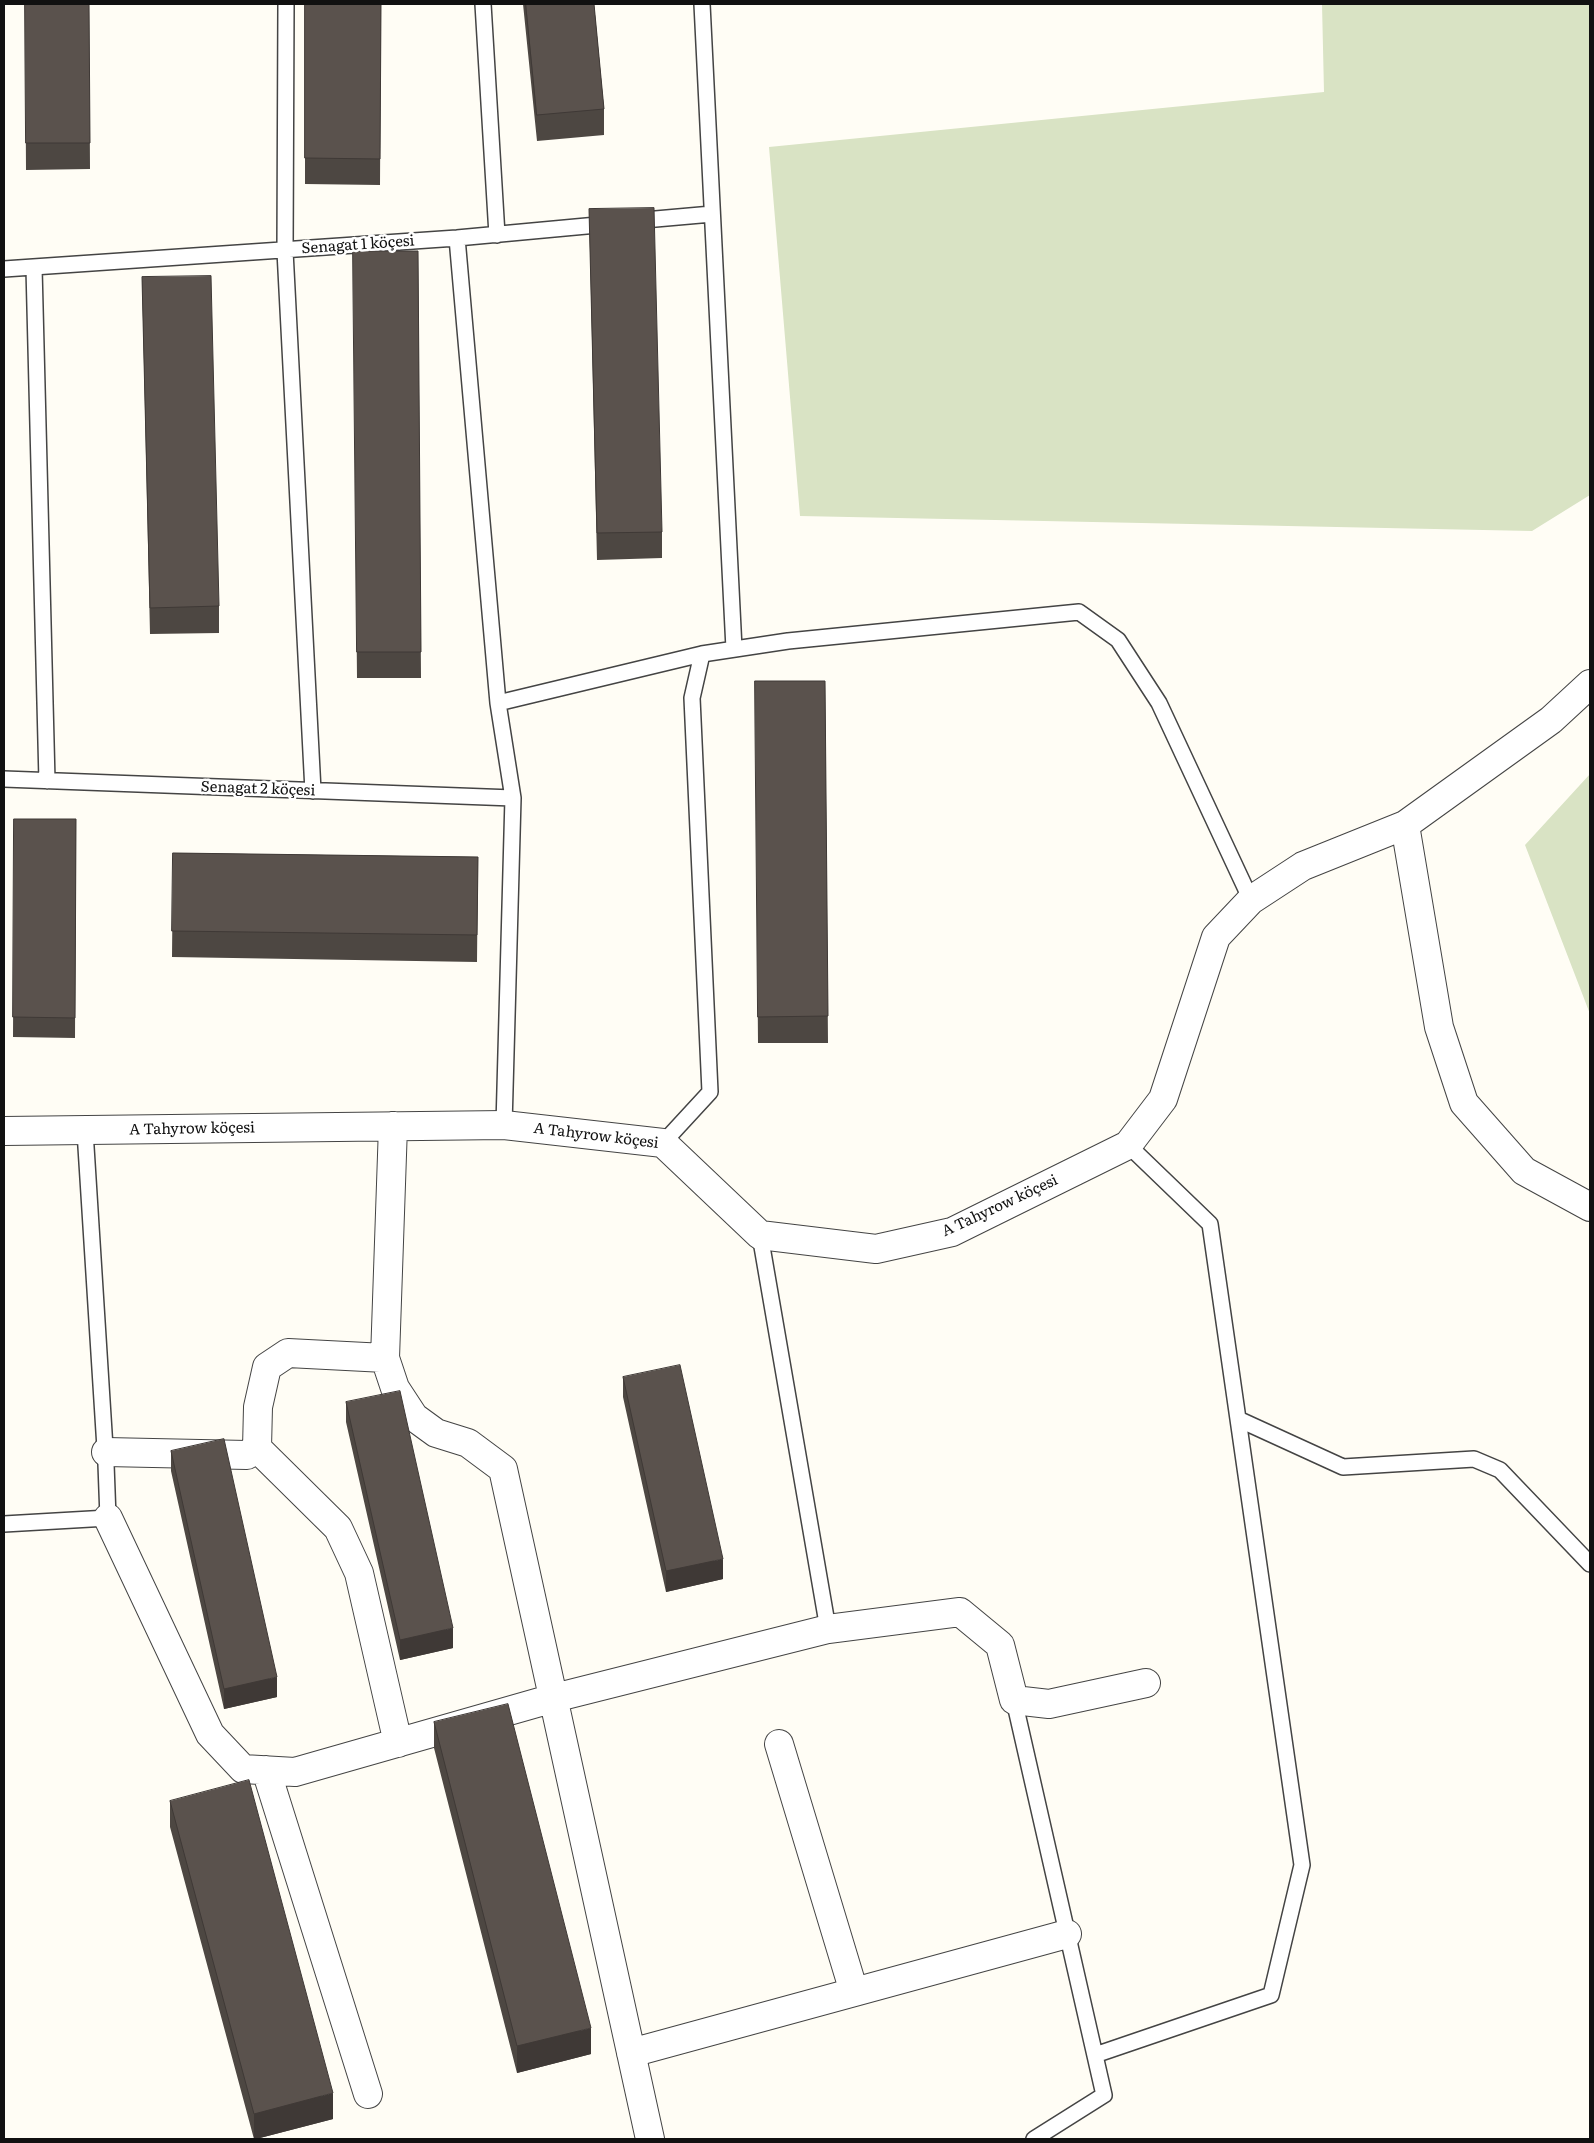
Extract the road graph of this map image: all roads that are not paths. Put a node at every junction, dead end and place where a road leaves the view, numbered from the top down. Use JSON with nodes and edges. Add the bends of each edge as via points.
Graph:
{"nodes":[{"id":1,"x":286,"y":4,"type":"edge"},
{"id":2,"x":483,"y":4,"type":"edge"},
{"id":3,"x":702,"y":4,"type":"edge"},
{"id":4,"x":712,"y":214,"type":"junction"},
{"id":5,"x":497,"y":235,"type":"junction"},
{"id":6,"x":457,"y":238,"type":"junction"},
{"id":7,"x":285,"y":251,"type":"junction"},
{"id":8,"x":4,"y":268,"type":"edge"},
{"id":9,"x":34,"y":268,"type":"junction"},
{"id":10,"x":734,"y":649,"type":"junction"},
{"id":11,"x":702,"y":654,"type":"junction"},
{"id":12,"x":1590,"y":684,"type":"edge"},
{"id":13,"x":498,"y":703,"type":"junction"},
{"id":14,"x":4,"y":779,"type":"edge"},
{"id":15,"x":47,"y":781,"type":"junction"},
{"id":16,"x":313,"y":791,"type":"junction"},
{"id":17,"x":513,"y":798,"type":"junction"},
{"id":18,"x":1405,"y":825,"type":"junction"},
{"id":19,"x":1252,"y":900,"type":"junction"},
{"id":20,"x":504,"y":1125,"type":"junction"},
{"id":21,"x":393,"y":1126,"type":"junction"},
{"id":22,"x":4,"y":1131,"type":"edge"},
{"id":23,"x":85,"y":1131,"type":"junction"},
{"id":24,"x":663,"y":1143,"type":"junction"},
{"id":25,"x":1128,"y":1145,"type":"junction"},
{"id":26,"x":1590,"y":1207,"type":"edge"},
{"id":27,"x":760,"y":1235,"type":"junction"},
{"id":28,"x":385,"y":1358,"type":"junction"},
{"id":29,"x":1238,"y":1419,"type":"junction"},
{"id":30,"x":257,"y":1448,"type":"junction"},
{"id":31,"x":106,"y":1452,"type":"junction"},
{"id":32,"x":108,"y":1518,"type":"junction"},
{"id":33,"x":4,"y":1524,"type":"edge"},
{"id":34,"x":1590,"y":1564,"type":"edge"},
{"id":35,"x":828,"y":1629,"type":"junction"},
{"id":36,"x":1146,"y":1683,"type":"dead end"},
{"id":37,"x":554,"y":1698,"type":"junction"},
{"id":38,"x":1014,"y":1700,"type":"junction"},
{"id":39,"x":398,"y":1742,"type":"junction"},
{"id":40,"x":779,"y":1744,"type":"dead end"},
{"id":41,"x":266,"y":1770,"type":"junction"},
{"id":42,"x":1067,"y":1934,"type":"junction"},
{"id":43,"x":854,"y":1992,"type":"junction"},
{"id":44,"x":631,"y":2053,"type":"junction"},
{"id":45,"x":1095,"y":2055,"type":"junction"},
{"id":46,"x":368,"y":2094,"type":"dead end"},
{"id":47,"x":650,"y":2139,"type":"edge"},
{"id":48,"x":1034,"y":2139,"type":"edge"}],
"edges":[{"from":1,"to":7,"type":"lane"},
{"from":2,"to":5,"type":"lane"},
{"from":3,"to":4,"type":"lane"},
{"from":4,"to":5,"type":"lane","name":"Senagat 1 köçesi"},
{"from":4,"to":10,"type":"lane"},
{"from":5,"to":6,"type":"lane","name":"Senagat 1 köçesi"},
{"from":6,"to":7,"type":"lane","name":"Senagat 1 köçesi"},
{"from":6,"to":13,"type":"lane"},
{"from":7,"to":9,"type":"lane","name":"Senagat 1 köçesi"},
{"from":7,"to":16,"type":"lane"},
{"from":8,"to":9,"type":"lane","name":"Senagat 1 köçesi"},
{"from":9,"to":15,"type":"lane"},
{"from":10,"to":11,"type":"lane"},
{"from":10,"to":19,"type":"lane","via":[[1079,612],[1118,640],[1159,703]]},
{"from":11,"to":13,"type":"lane"},
{"from":11,"to":24,"type":"lane","via":[[692,698],[710,1092]]},
{"from":12,"to":18,"type":"street","via":[[1550,720]]},
{"from":13,"to":17,"type":"lane"},
{"from":14,"to":15,"type":"lane","name":"Senagat 2 köçesi"},
{"from":15,"to":16,"type":"lane","name":"Senagat 2 köçesi"},
{"from":16,"to":17,"type":"lane","name":"Senagat 2 köçesi"},
{"from":17,"to":20,"type":"lane"},
{"from":18,"to":19,"type":"street","via":[[1303,866]]},
{"from":18,"to":26,"type":"street","via":[[1439,1027],[1464,1103],[1524,1171]]},
{"from":19,"to":25,"type":"street","via":[[1216,937],[1163,1099]]},
{"from":20,"to":21,"type":"street","name":"A Tahyrow köçesi"},
{"from":20,"to":24,"type":"street","name":"A Tahyrow köçesi"},
{"from":21,"to":23,"type":"street","name":"A Tahyrow köçesi"},
{"from":21,"to":28,"type":"street"},
{"from":22,"to":23,"type":"street","name":"A Tahyrow köçesi"},
{"from":23,"to":31,"type":"lane"},
{"from":24,"to":27,"type":"street","name":"A Tahyrow köçesi"},
{"from":25,"to":27,"type":"street","name":"A Tahyrow köçesi","via":[[952,1232],[876,1249]]},
{"from":25,"to":29,"type":"lane","via":[[1210,1224]]},
{"from":27,"to":35,"type":"lane"},
{"from":28,"to":30,"type":"street","via":[[288,1354],[267,1367],[258,1406]]},
{"from":28,"to":37,"type":"street","via":[[395,1388],[414,1417],[436,1433],[468,1443],[503,1468]]},
{"from":29,"to":34,"type":"lane","via":[[1343,1467],[1474,1460],[1500,1470]]},
{"from":29,"to":45,"type":"lane","via":[[1302,1865],[1271,1996]]},
{"from":30,"to":31,"type":"street","via":[[247,1455]]},
{"from":30,"to":39,"type":"street","via":[[338,1528],[359,1573]]},
{"from":31,"to":32,"type":"lane"},
{"from":32,"to":33,"type":"lane"},
{"from":32,"to":41,"type":"street","via":[[210,1734],[243,1769]]},
{"from":35,"to":37,"type":"street"},
{"from":35,"to":38,"type":"street","via":[[960,1612],[1000,1645]]},
{"from":36,"to":38,"type":"street","via":[[1049,1704]]},
{"from":37,"to":39,"type":"street"},
{"from":37,"to":44,"type":"street"},
{"from":38,"to":42,"type":"lane"},
{"from":39,"to":41,"type":"street","via":[[295,1772]]},
{"from":40,"to":43,"type":"street"},
{"from":41,"to":46,"type":"street"},
{"from":42,"to":43,"type":"street"},
{"from":42,"to":45,"type":"lane"},
{"from":43,"to":44,"type":"street"},
{"from":44,"to":47,"type":"street"},
{"from":45,"to":48,"type":"lane","via":[[1104,2095]]}]}
